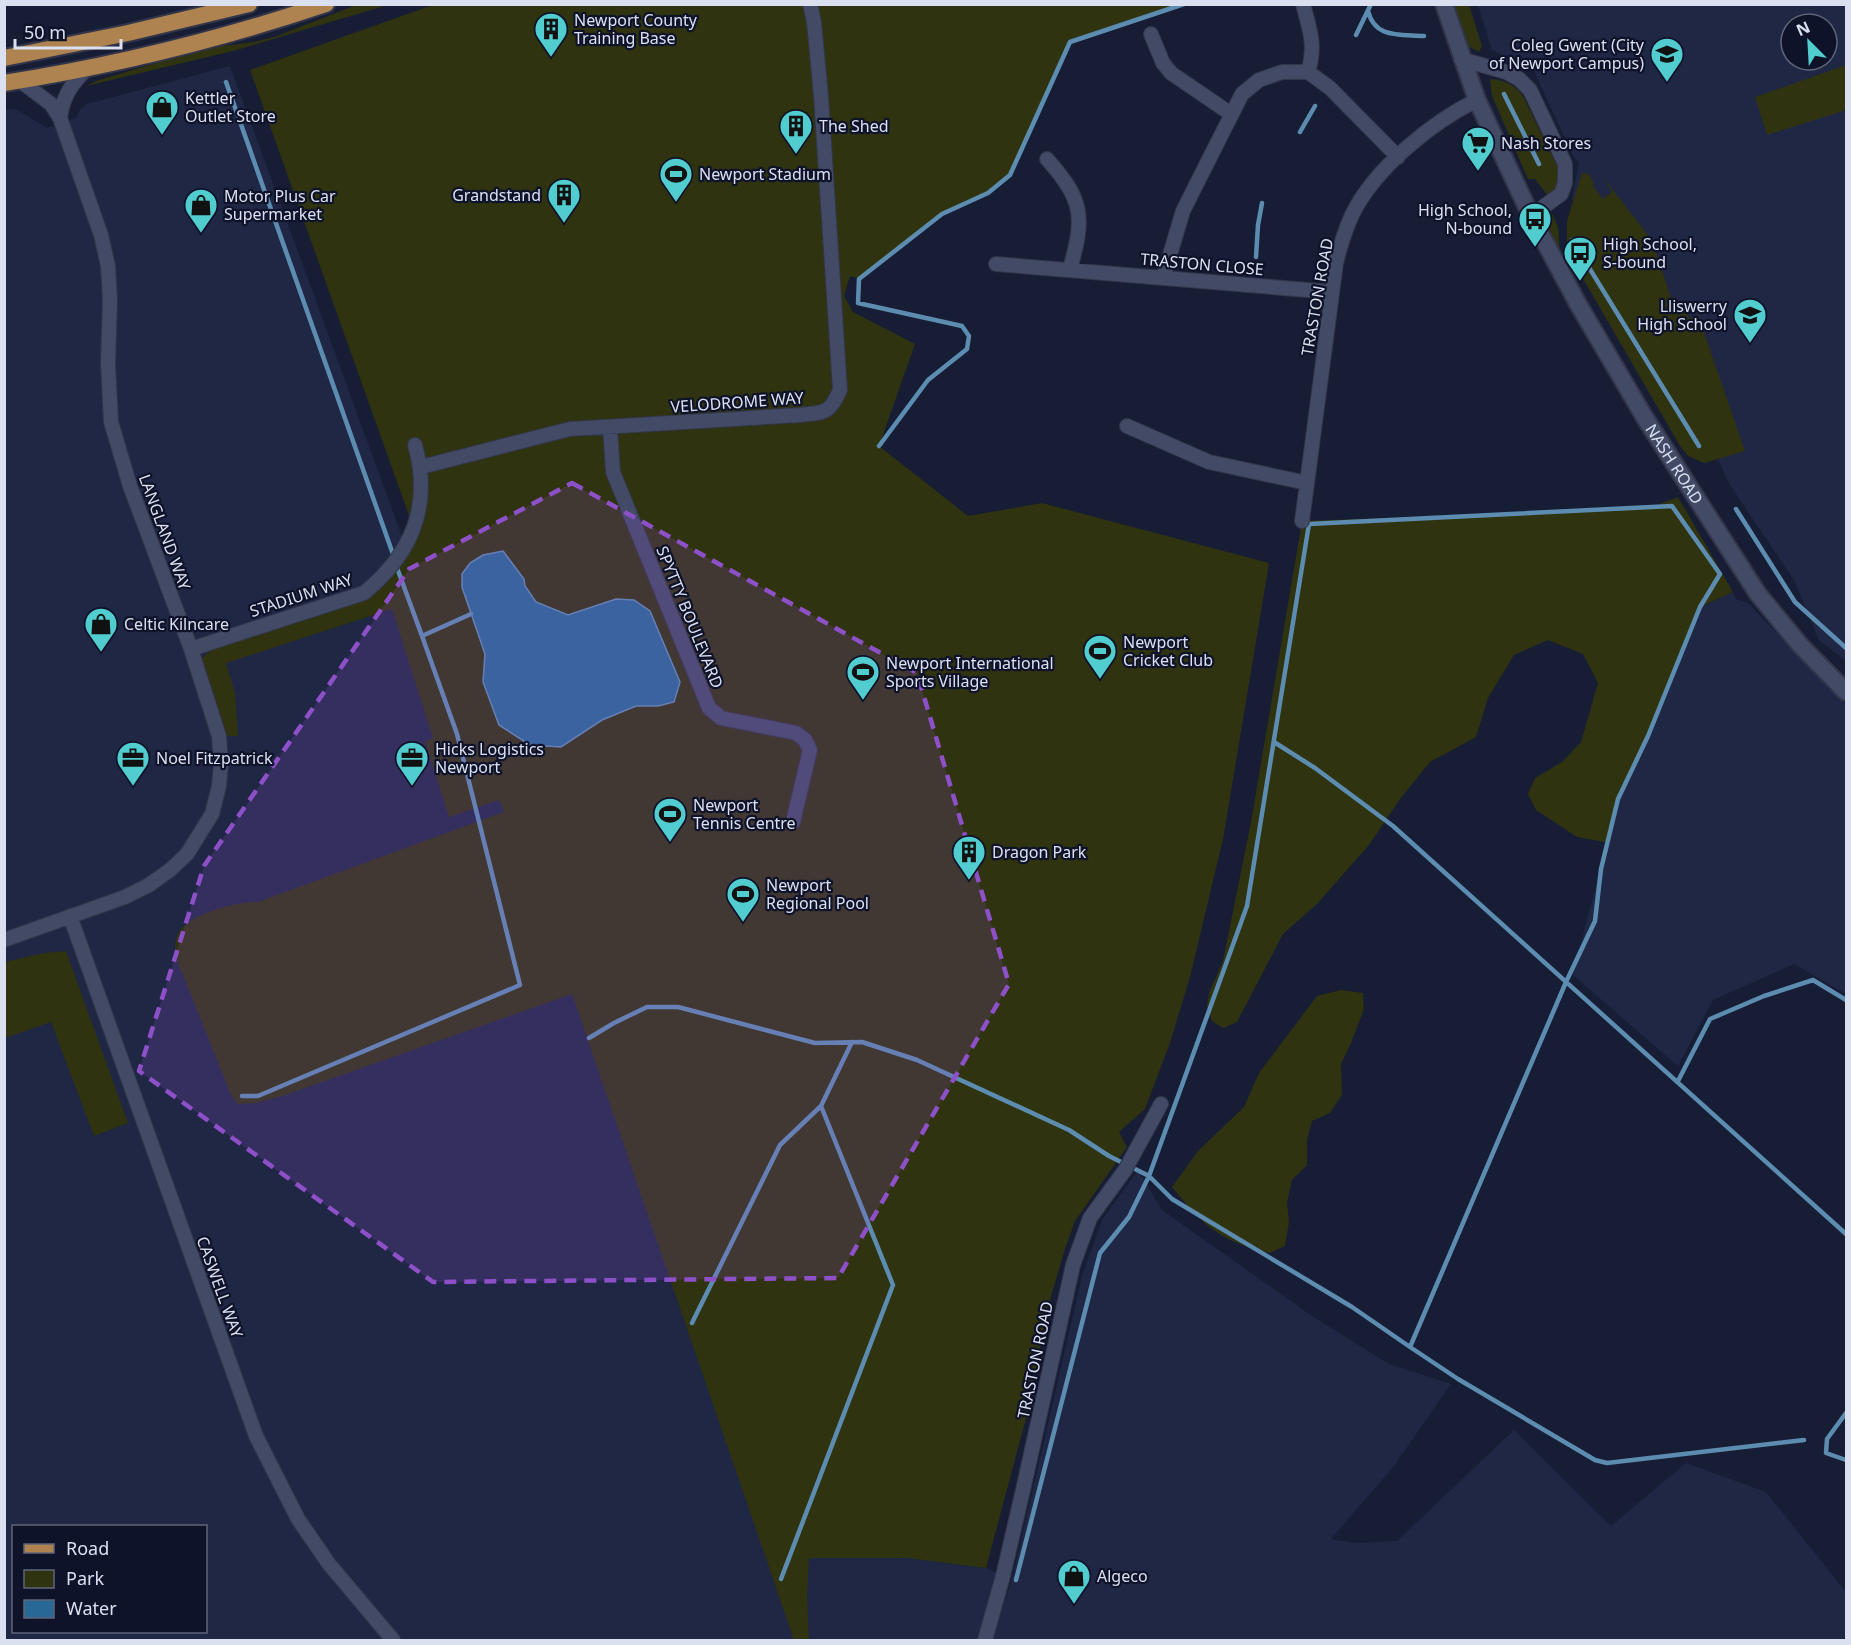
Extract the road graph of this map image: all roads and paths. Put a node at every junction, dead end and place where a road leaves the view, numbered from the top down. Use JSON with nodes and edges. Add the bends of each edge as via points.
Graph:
{"nodes":[{"id":1,"x":242,"y":4,"type":"edge"},
{"id":2,"x":249,"y":4,"type":"edge"},
{"id":3,"x":326,"y":4,"type":"edge"},
{"id":4,"x":810,"y":4,"type":"edge"},
{"id":5,"x":1303,"y":4,"type":"edge"},
{"id":6,"x":1444,"y":4,"type":"edge"},
{"id":7,"x":219,"y":12,"type":"junction"},
{"id":8,"x":1151,"y":33,"type":"dead end"},
{"id":9,"x":4,"y":58,"type":"edge"},
{"id":10,"x":1461,"y":59,"type":"junction"},
{"id":11,"x":89,"y":68,"type":"junction"},
{"id":12,"x":1308,"y":72,"type":"junction"},
{"id":13,"x":12,"y":82,"type":"edge"},
{"id":14,"x":1477,"y":100,"type":"junction"},
{"id":15,"x":1232,"y":114,"type":"junction"},
{"id":16,"x":60,"y":118,"type":"junction"},
{"id":17,"x":1398,"y":157,"type":"junction"},
{"id":18,"x":1047,"y":159,"type":"dead end"},
{"id":19,"x":1532,"y":216,"type":"junction"},
{"id":20,"x":996,"y":264,"type":"dead end"},
{"id":21,"x":1070,"y":269,"type":"junction"},
{"id":22,"x":1163,"y":278,"type":"junction"},
{"id":23,"x":1331,"y":292,"type":"junction"},
{"id":24,"x":1127,"y":426,"type":"dead end"},
{"id":25,"x":610,"y":428,"type":"junction"},
{"id":26,"x":416,"y":445,"type":"dead end"},
{"id":27,"x":421,"y":466,"type":"junction"},
{"id":28,"x":1307,"y":483,"type":"junction"},
{"id":29,"x":1302,"y":521,"type":"dead end"},
{"id":30,"x":191,"y":649,"type":"junction"},
{"id":31,"x":1846,"y":692,"type":"edge"},
{"id":32,"x":793,"y":822,"type":"dead end"},
{"id":33,"x":70,"y":916,"type":"junction"},
{"id":34,"x":4,"y":940,"type":"edge"},
{"id":35,"x":1161,"y":1104,"type":"dead end"},
{"id":36,"x":393,"y":1641,"type":"edge"},
{"id":37,"x":985,"y":1641,"type":"edge"}],
"edges":[{"from":1,"to":7,"type":"street"},
{"from":2,"to":7,"type":"main road"},
{"from":3,"to":11,"type":"main road","via":[[238,31]]},
{"from":4,"to":25,"type":"street","name":"VELODROME WAY","via":[[821,96],[840,381],[834,403],[825,412],[808,414]]},
{"from":5,"to":12,"type":"street","via":[[1313,41]]},
{"from":6,"to":10,"type":"street","name":"NASH ROAD"},
{"from":7,"to":9,"type":"main road"},
{"from":8,"to":15,"type":"street","via":[[1163,63],[1172,73]]},
{"from":10,"to":14,"type":"street","name":"NASH ROAD"},
{"from":10,"to":19,"type":"street","via":[[1506,72],[1530,90],[1565,164],[1561,194]]},
{"from":11,"to":13,"type":"main road"},
{"from":11,"to":16,"type":"street","via":[[76,79],[62,101]]},
{"from":12,"to":15,"type":"street","via":[[1282,72],[1259,80],[1242,94]]},
{"from":12,"to":17,"type":"street","via":[[1330,88]]},
{"from":13,"to":16,"type":"street","name":"LANGLAND WAY","via":[[51,104]]},
{"from":14,"to":17,"type":"street","name":"TRASTON ROAD","via":[[1456,110]]},
{"from":14,"to":19,"type":"street","name":"NASH ROAD"},
{"from":15,"to":22,"type":"street","via":[[1183,211]]},
{"from":16,"to":30,"type":"street","name":"LANGLAND WAY","via":[[108,266],[111,422],[130,486]]},
{"from":17,"to":23,"type":"street","name":"TRASTON ROAD","via":[[1364,194],[1352,214],[1342,238]]},
{"from":18,"to":21,"type":"street","via":[[1066,181],[1079,213]]},
{"from":19,"to":31,"type":"street","name":"NASH ROAD","via":[[1645,418],[1750,583],[1801,646]]},
{"from":20,"to":21,"type":"street","name":"TRASTON CLOSE"},
{"from":21,"to":22,"type":"street","name":"TRASTON CLOSE"},
{"from":22,"to":23,"type":"street","name":"TRASTON CLOSE"},
{"from":23,"to":28,"type":"street","name":"TRASTON ROAD"},
{"from":24,"to":28,"type":"street","via":[[1209,462]]},
{"from":25,"to":27,"type":"street","name":"VELODROME WAY","via":[[570,429]]},
{"from":25,"to":32,"type":"street","name":"SPYTTY BOULEVARD","via":[[614,472],[709,708],[721,718],[796,733],[810,750]]},
{"from":26,"to":27,"type":"street","name":"STADIUM WAY"},
{"from":27,"to":30,"type":"street","name":"STADIUM WAY","via":[[422,500],[416,523],[401,555],[364,593]]},
{"from":28,"to":29,"type":"street","name":"TRASTON ROAD"},
{"from":30,"to":33,"type":"street","name":"LANGLAND WAY","via":[[219,736],[221,764],[212,814],[187,854],[170,870],[125,897]]},
{"from":33,"to":34,"type":"street","name":"LANGLAND WAY"},
{"from":33,"to":36,"type":"street","name":"CASWELL WAY","via":[[256,1436],[298,1519],[329,1564]]},
{"from":35,"to":37,"type":"street","name":"TRASTON ROAD","via":[[1125,1170],[1090,1218],[1073,1265]]}]}
